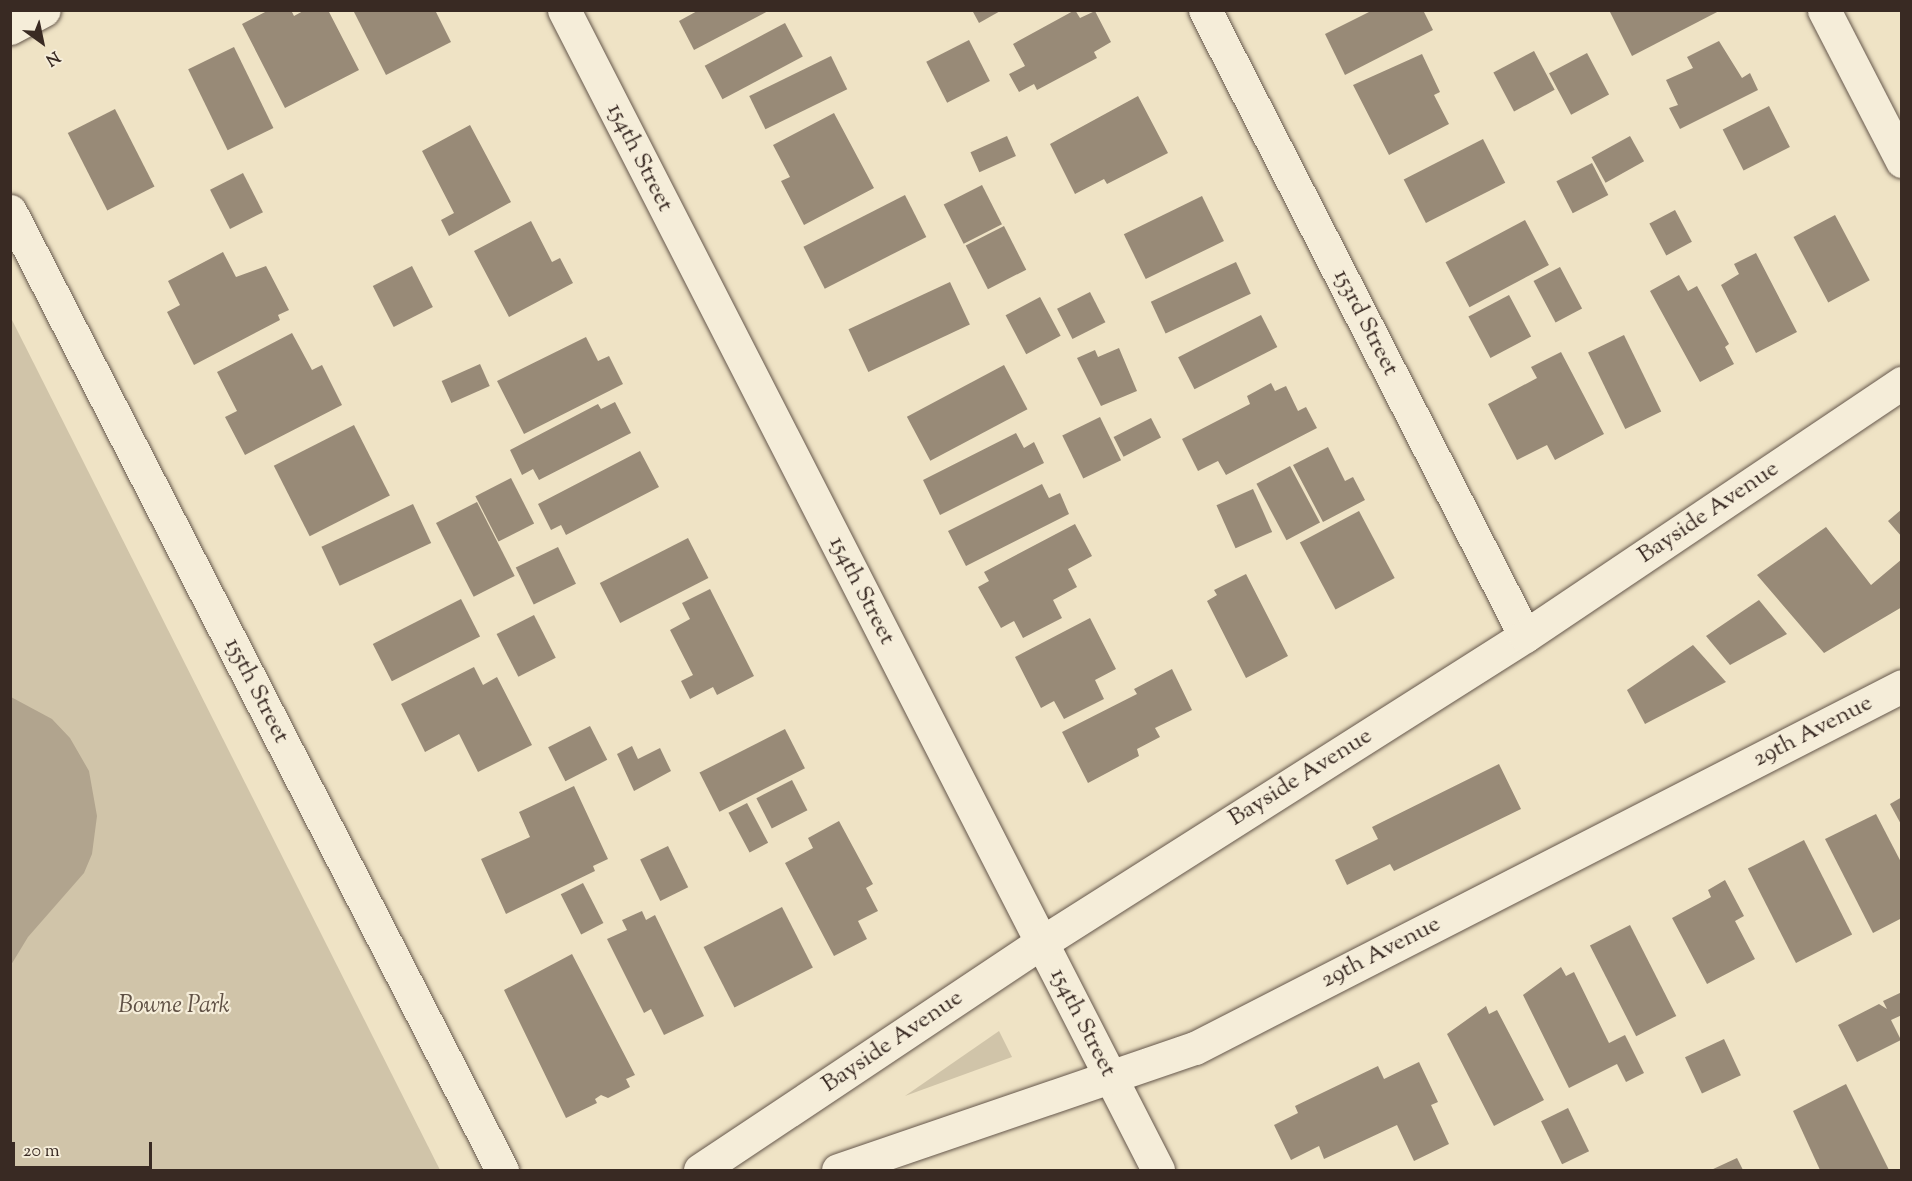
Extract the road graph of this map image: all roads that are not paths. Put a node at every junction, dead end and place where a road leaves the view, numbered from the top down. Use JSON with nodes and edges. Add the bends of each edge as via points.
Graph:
{"nodes":[{"id":1,"x":45,"y":10,"type":"edge"},
{"id":2,"x":564,"y":10,"type":"edge"},
{"id":3,"x":1205,"y":10,"type":"edge"},
{"id":4,"x":1824,"y":10,"type":"edge"},
{"id":5,"x":10,"y":28,"type":"edge"},
{"id":6,"x":1902,"y":161,"type":"edge"},
{"id":7,"x":10,"y":211,"type":"edge"},
{"id":8,"x":1902,"y":383,"type":"edge"},
{"id":9,"x":1525,"y":636,"type":"junction"},
{"id":10,"x":1902,"y":686,"type":"edge"},
{"id":11,"x":1041,"y":943,"type":"junction"},
{"id":12,"x":1110,"y":1077,"type":"junction"},
{"id":13,"x":502,"y":1170,"type":"edge"},
{"id":14,"x":700,"y":1170,"type":"edge"},
{"id":15,"x":838,"y":1170,"type":"edge"},
{"id":16,"x":1158,"y":1170,"type":"edge"}],
"edges":[{"from":1,"to":5,"type":"street"},
{"from":2,"to":11,"type":"street","name":"154th Street"},
{"from":3,"to":9,"type":"street","name":"153rd Street"},
{"from":4,"to":6,"type":"street"},
{"from":7,"to":13,"type":"street","name":"155th Street"},
{"from":8,"to":9,"type":"street","name":"Bayside Avenue"},
{"from":9,"to":11,"type":"street","name":"Bayside Avenue"},
{"from":10,"to":12,"type":"street","name":"29th Avenue","via":[[1218,1037]]},
{"from":11,"to":12,"type":"street","name":"154th Street"},
{"from":11,"to":14,"type":"street","name":"Bayside Avenue"},
{"from":12,"to":15,"type":"street","name":"29th Avenue"},
{"from":12,"to":16,"type":"street","name":"154th Street"}]}
